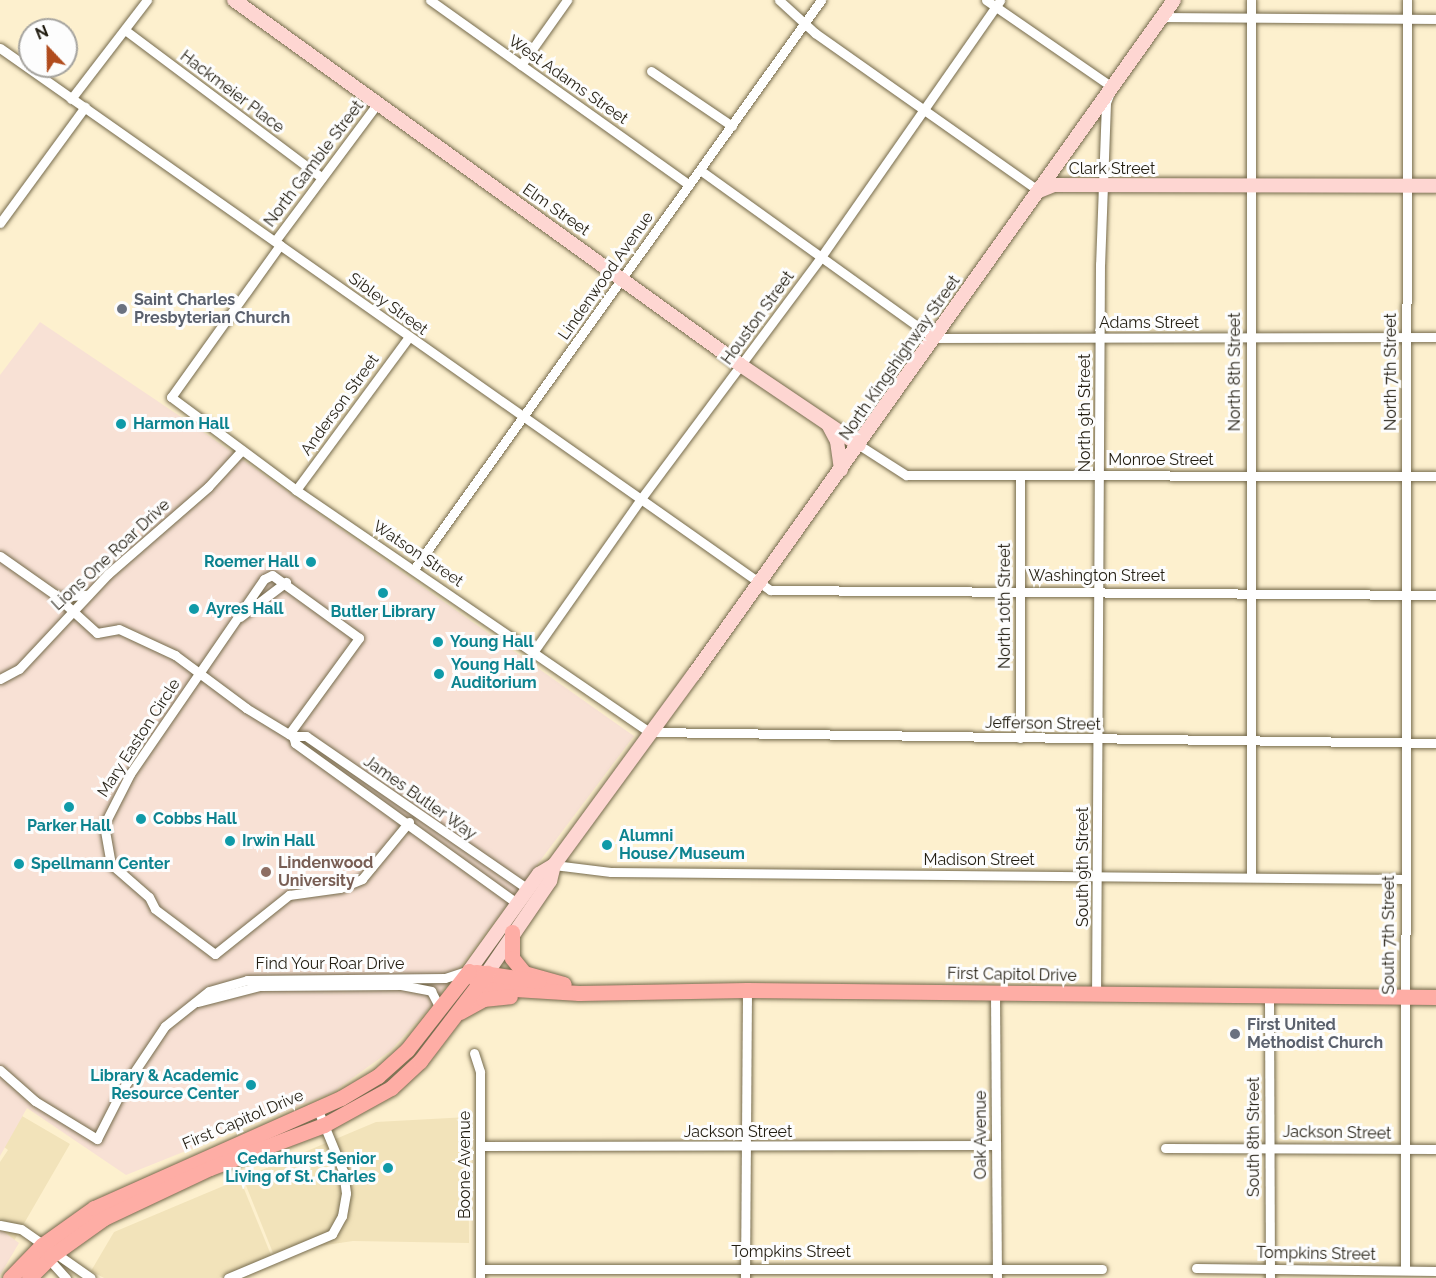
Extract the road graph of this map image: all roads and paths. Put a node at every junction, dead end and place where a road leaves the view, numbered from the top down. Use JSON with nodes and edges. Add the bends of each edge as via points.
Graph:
{"nodes":[{"id":1,"x":147,"y":0,"type":"edge"},
{"id":2,"x":234,"y":0,"type":"edge"},
{"id":3,"x":430,"y":0,"type":"edge"},
{"id":4,"x":567,"y":0,"type":"edge"},
{"id":5,"x":779,"y":0,"type":"edge"},
{"id":6,"x":821,"y":0,"type":"edge"},
{"id":7,"x":986,"y":0,"type":"edge"},
{"id":8,"x":1174,"y":0,"type":"edge"},
{"id":9,"x":1251,"y":0,"type":"edge"},
{"id":10,"x":1407,"y":0,"type":"edge"},
{"id":11,"x":998,"y":4,"type":"edge"},
{"id":12,"x":1162,"y":17,"type":"junction"},
{"id":13,"x":1251,"y":18,"type":"junction"},
{"id":14,"x":1407,"y":19,"type":"junction"},
{"id":15,"x":1436,"y":19,"type":"edge"},
{"id":16,"x":805,"y":22,"type":"junction"},
{"id":17,"x":125,"y":30,"type":"junction"},
{"id":18,"x":0,"y":48,"type":"edge"},
{"id":19,"x":521,"y":65,"type":"junction"},
{"id":20,"x":651,"y":71,"type":"dead end"},
{"id":21,"x":1112,"y":87,"type":"junction"},
{"id":22,"x":71,"y":99,"type":"junction"},
{"id":23,"x":377,"y":104,"type":"junction"},
{"id":24,"x":85,"y":107,"type":"junction"},
{"id":25,"x":924,"y":109,"type":"junction"},
{"id":26,"x":732,"y":126,"type":"junction"},
{"id":27,"x":700,"y":170,"type":"junction"},
{"id":28,"x":322,"y":178,"type":"junction"},
{"id":29,"x":689,"y":185,"type":"junction"},
{"id":30,"x":1105,"y":186,"type":"junction"},
{"id":31,"x":1251,"y":186,"type":"junction"},
{"id":32,"x":1407,"y":186,"type":"junction"},
{"id":33,"x":1436,"y":186,"type":"edge"},
{"id":34,"x":1039,"y":190,"type":"junction"},
{"id":35,"x":0,"y":223,"type":"edge"},
{"id":36,"x":278,"y":243,"type":"junction"},
{"id":37,"x":821,"y":257,"type":"junction"},
{"id":38,"x":624,"y":279,"type":"junction"},
{"id":39,"x":1100,"y":337,"type":"junction"},
{"id":40,"x":1406,"y":337,"type":"junction"},
{"id":41,"x":1436,"y":337,"type":"edge"},
{"id":42,"x":408,"y":338,"type":"junction"},
{"id":43,"x":934,"y":338,"type":"junction"},
{"id":44,"x":1250,"y":338,"type":"junction"},
{"id":45,"x":742,"y":366,"type":"junction"},
{"id":46,"x":171,"y":397,"type":"joint"},
{"id":47,"x":524,"y":417,"type":"junction"},
{"id":48,"x":828,"y":424,"type":"junction"},
{"id":49,"x":859,"y":445,"type":"junction"},
{"id":50,"x":242,"y":450,"type":"junction"},
{"id":51,"x":841,"y":470,"type":"junction"},
{"id":52,"x":1020,"y":475,"type":"junction"},
{"id":53,"x":1249,"y":475,"type":"junction"},
{"id":54,"x":1100,"y":476,"type":"junction"},
{"id":55,"x":1406,"y":476,"type":"junction"},
{"id":56,"x":1436,"y":476,"type":"edge"},
{"id":57,"x":296,"y":490,"type":"junction"},
{"id":58,"x":640,"y":500,"type":"junction"},
{"id":59,"x":0,"y":556,"type":"edge"},
{"id":60,"x":414,"y":569,"type":"junction"},
{"id":61,"x":286,"y":582,"type":"junction"},
{"id":62,"x":759,"y":583,"type":"junction"},
{"id":63,"x":1020,"y":591,"type":"junction"},
{"id":64,"x":1099,"y":591,"type":"junction"},
{"id":65,"x":1250,"y":591,"type":"junction"},
{"id":66,"x":88,"y":595,"type":"junction"},
{"id":67,"x":1406,"y":595,"type":"junction"},
{"id":68,"x":1436,"y":595,"type":"edge"},
{"id":69,"x":57,"y":597,"type":"junction"},
{"id":70,"x":72,"y":612,"type":"junction"},
{"id":71,"x":240,"y":617,"type":"junction"},
{"id":72,"x":534,"y":651,"type":"junction"},
{"id":73,"x":198,"y":673,"type":"junction"},
{"id":74,"x":0,"y":679,"type":"edge"},
{"id":75,"x":650,"y":732,"type":"junction"},
{"id":76,"x":291,"y":735,"type":"junction"},
{"id":77,"x":1020,"y":738,"type":"junction"},
{"id":78,"x":1099,"y":741,"type":"junction"},
{"id":79,"x":1436,"y":743,"type":"edge"},
{"id":80,"x":1248,"y":744,"type":"junction"},
{"id":81,"x":1406,"y":744,"type":"junction"},
{"id":82,"x":409,"y":822,"type":"junction"},
{"id":83,"x":554,"y":865,"type":"junction"},
{"id":84,"x":1099,"y":876,"type":"junction"},
{"id":85,"x":1251,"y":878,"type":"junction"},
{"id":86,"x":1404,"y":879,"type":"junction"},
{"id":87,"x":528,"y":890,"type":"junction"},
{"id":88,"x":518,"y":904,"type":"junction"},
{"id":89,"x":512,"y":932,"type":"junction"},
{"id":90,"x":469,"y":970,"type":"junction"},
{"id":91,"x":482,"y":978,"type":"junction"},
{"id":92,"x":564,"y":984,"type":"junction"},
{"id":93,"x":747,"y":990,"type":"junction"},
{"id":94,"x":584,"y":992,"type":"junction"},
{"id":95,"x":995,"y":993,"type":"junction"},
{"id":96,"x":1096,"y":994,"type":"junction"},
{"id":97,"x":1269,"y":996,"type":"junction"},
{"id":98,"x":1405,"y":997,"type":"junction"},
{"id":99,"x":1436,"y":997,"type":"edge"},
{"id":100,"x":195,"y":1002,"type":"junction"},
{"id":101,"x":447,"y":1012,"type":"junction"},
{"id":102,"x":474,"y":1053,"type":"dead end"},
{"id":103,"x":0,"y":1070,"type":"edge"},
{"id":104,"x":317,"y":1108,"type":"junction"},
{"id":105,"x":324,"y":1125,"type":"junction"},
{"id":106,"x":996,"y":1145,"type":"junction"},
{"id":107,"x":480,"y":1146,"type":"junction"},
{"id":108,"x":1269,"y":1147,"type":"junction"},
{"id":109,"x":745,"y":1148,"type":"junction"},
{"id":110,"x":1165,"y":1148,"type":"dead end"},
{"id":111,"x":1436,"y":1149,"type":"edge"},
{"id":112,"x":1403,"y":1150,"type":"junction"},
{"id":113,"x":0,"y":1225,"type":"edge"},
{"id":114,"x":48,"y":1252,"type":"junction"},
{"id":115,"x":745,"y":1267,"type":"junction"},
{"id":116,"x":1196,"y":1268,"type":"dead end"},
{"id":117,"x":1102,"y":1269,"type":"dead end"},
{"id":118,"x":1405,"y":1270,"type":"junction"},
{"id":119,"x":1436,"y":1271,"type":"edge"},
{"id":120,"x":480,"y":1273,"type":"edge"},
{"id":121,"x":997,"y":1273,"type":"edge"},
{"id":122,"x":1270,"y":1273,"type":"edge"},
{"id":123,"x":1364,"y":1274,"type":"edge"},
{"id":124,"x":10,"y":1278,"type":"edge"},
{"id":125,"x":29,"y":1278,"type":"edge"},
{"id":126,"x":66,"y":1278,"type":"edge"},
{"id":127,"x":91,"y":1278,"type":"edge"},
{"id":128,"x":228,"y":1278,"type":"edge"},
{"id":129,"x":745,"y":1278,"type":"edge"}],
"edges":[{"from":1,"to":17,"type":"street"},
{"from":2,"to":23,"type":"main road","name":"Elm Street"},
{"from":3,"to":19,"type":"street","name":"West Adams Street"},
{"from":4,"to":19,"type":"street"},
{"from":5,"to":16,"type":"street"},
{"from":6,"to":16,"type":"street","name":"Lindenwood Avenue"},
{"from":7,"to":11,"type":"street"},
{"from":8,"to":12,"type":"main road","name":"North Kingshighway Street"},
{"from":9,"to":13,"type":"street","name":"North 8th Street"},
{"from":10,"to":14,"type":"street","name":"North 7th Street"},
{"from":11,"to":21,"type":"street"},
{"from":11,"to":25,"type":"street","name":"Houston Street"},
{"from":12,"to":13,"type":"street"},
{"from":12,"to":21,"type":"main road","name":"North Kingshighway Street"},
{"from":13,"to":14,"type":"street"},
{"from":13,"to":31,"type":"street","name":"North 8th Street"},
{"from":14,"to":15,"type":"street"},
{"from":14,"to":32,"type":"street","name":"North 7th Street"},
{"from":16,"to":25,"type":"street"},
{"from":16,"to":26,"type":"street","name":"Lindenwood Avenue"},
{"from":17,"to":22,"type":"street"},
{"from":17,"to":28,"type":"street","name":"Hackmeier Place"},
{"from":18,"to":22,"type":"street","name":"Sibley Street"},
{"from":19,"to":29,"type":"street","name":"West Adams Street"},
{"from":20,"to":26,"type":"street"},
{"from":21,"to":30,"type":"street","name":"North 9th Street","via":[[1106,103]]},
{"from":21,"to":34,"type":"main road","name":"North Kingshighway Street"},
{"from":22,"to":24,"type":"street","name":"Sibley Street"},
{"from":23,"to":28,"type":"street","name":"North Gamble Street"},
{"from":23,"to":38,"type":"main road","name":"Elm Street"},
{"from":24,"to":35,"type":"street"},
{"from":24,"to":36,"type":"street","name":"Sibley Street"},
{"from":25,"to":34,"type":"street"},
{"from":25,"to":37,"type":"street","name":"Houston Street"},
{"from":26,"to":27,"type":"street","name":"Lindenwood Avenue"},
{"from":27,"to":29,"type":"street","name":"Lindenwood Avenue"},
{"from":27,"to":37,"type":"street"},
{"from":28,"to":36,"type":"street","name":"North Gamble Street"},
{"from":29,"to":38,"type":"street","name":"Lindenwood Avenue"},
{"from":30,"to":31,"type":"main road","name":"Clark Street"},
{"from":30,"to":34,"type":"main road","name":"Clark Street","via":[[1054,185]]},
{"from":30,"to":39,"type":"street","name":"North 9th Street"},
{"from":31,"to":32,"type":"main road","name":"Clark Street"},
{"from":31,"to":44,"type":"street","name":"North 8th Street"},
{"from":32,"to":33,"type":"main road","name":"Clark Street"},
{"from":32,"to":40,"type":"street","name":"North 7th Street"},
{"from":34,"to":43,"type":"main road","name":"North Kingshighway Street"},
{"from":36,"to":42,"type":"street","name":"Sibley Street"},
{"from":36,"to":46,"type":"street","name":"North Gamble Street"},
{"from":37,"to":43,"type":"street"},
{"from":37,"to":45,"type":"street","name":"Houston Street"},
{"from":38,"to":45,"type":"main road","name":"Elm Street"},
{"from":38,"to":47,"type":"street","name":"Lindenwood Avenue"},
{"from":39,"to":43,"type":"street","name":"Adams Street"},
{"from":39,"to":44,"type":"street","name":"Adams Street"},
{"from":39,"to":54,"type":"street","name":"North 9th Street"},
{"from":40,"to":41,"type":"street","name":"Adams Street"},
{"from":40,"to":44,"type":"street","name":"Adams Street"},
{"from":40,"to":55,"type":"street","name":"North 7th Street"},
{"from":42,"to":47,"type":"street","name":"Sibley Street"},
{"from":42,"to":57,"type":"street","name":"Anderson Street"},
{"from":43,"to":49,"type":"main road","name":"North Kingshighway Street"},
{"from":44,"to":53,"type":"street","name":"North 8th Street"},
{"from":45,"to":48,"type":"main road","name":"Elm Street"},
{"from":45,"to":58,"type":"street","name":"Houston Street"},
{"from":46,"to":50,"type":"street","name":"Watson Street"},
{"from":47,"to":58,"type":"street","name":"Sibley Street"},
{"from":47,"to":60,"type":"street","name":"Lindenwood Avenue"},
{"from":48,"to":49,"type":"main road","name":"Elm Street"},
{"from":48,"to":51,"type":"main road","via":[[837,441]]},
{"from":49,"to":51,"type":"main road","name":"North Kingshighway Street"},
{"from":49,"to":52,"type":"street","name":"Monroe Street","via":[[906,475]]},
{"from":50,"to":57,"type":"street","name":"Watson Street"},
{"from":50,"to":66,"type":"street","name":"Lions One Roar Drive","via":[[208,487]]},
{"from":51,"to":62,"type":"main road","name":"North Kingshighway Street"},
{"from":52,"to":54,"type":"street","name":"Monroe Street"},
{"from":52,"to":63,"type":"street","name":"North 10th Street"},
{"from":53,"to":54,"type":"street","name":"Monroe Street"},
{"from":53,"to":55,"type":"street","name":"Monroe Street"},
{"from":53,"to":65,"type":"street","name":"North 8th Street"},
{"from":54,"to":64,"type":"street","name":"North 9th Street"},
{"from":55,"to":56,"type":"street","name":"Monroe Street"},
{"from":55,"to":67,"type":"street","name":"North 7th Street"},
{"from":57,"to":60,"type":"street","name":"Watson Street"},
{"from":58,"to":62,"type":"street","name":"Sibley Street"},
{"from":58,"to":72,"type":"street","name":"Houston Street"},
{"from":59,"to":69,"type":"street","name":"James Butler Way"},
{"from":60,"to":72,"type":"street","name":"Watson Street"},
{"from":61,"to":71,"type":"street","name":"Mary Easton Circle"},
{"from":61,"to":71,"type":"street","name":"Mary Easton Circle","via":[[274,575],[267,577]]},
{"from":61,"to":76,"type":"street","via":[[359,638]]},
{"from":62,"to":63,"type":"street","name":"Washington Street","via":[[770,590]]},
{"from":62,"to":75,"type":"main road","name":"North Kingshighway Street"},
{"from":63,"to":64,"type":"street","name":"Washington Street"},
{"from":63,"to":77,"type":"street","name":"North 10th Street"},
{"from":64,"to":65,"type":"street","name":"Washington Street"},
{"from":64,"to":78,"type":"street","name":"North 9th Street"},
{"from":65,"to":67,"type":"street","name":"Washington Street"},
{"from":65,"to":80,"type":"street","name":"North 8th Street"},
{"from":66,"to":69,"type":"street"},
{"from":66,"to":70,"type":"street","name":"Lions One Roar Drive"},
{"from":67,"to":68,"type":"street","name":"Washington Street"},
{"from":67,"to":81,"type":"street","name":"North 7th Street"},
{"from":69,"to":70,"type":"street","name":"James Butler Way"},
{"from":70,"to":73,"type":"street","name":"James Butler Way","via":[[97,633],[119,629],[144,644],[175,655]]},
{"from":70,"to":74,"type":"street","name":"Lions One Roar Drive","via":[[19,669]]},
{"from":71,"to":73,"type":"street","name":"Mary Easton Circle"},
{"from":72,"to":75,"type":"street","name":"Watson Street"},
{"from":73,"to":76,"type":"street","name":"James Butler Way"},
{"from":73,"to":82,"type":"street","name":"Mary Easton Circle","via":[[114,799],[104,825],[115,870],[149,897],[155,909],[215,954],[289,895],[340,888],[362,879]]},
{"from":75,"to":77,"type":"street","name":"Jefferson Street"},
{"from":75,"to":83,"type":"main road","name":"North Kingshighway Street"},
{"from":76,"to":82,"type":"street","name":"James Butler Way","via":[[295,743]]},
{"from":76,"to":87,"type":"street","name":"James Butler Way","via":[[306,736]]},
{"from":77,"to":78,"type":"street","name":"Jefferson Street"},
{"from":78,"to":80,"type":"street","name":"Jefferson Street"},
{"from":78,"to":84,"type":"street","name":"South 9th Street"},
{"from":79,"to":81,"type":"street","name":"Jefferson Street"},
{"from":80,"to":81,"type":"street","name":"Jefferson Street"},
{"from":80,"to":85,"type":"street"},
{"from":81,"to":86,"type":"street","name":"South 7th Street"},
{"from":82,"to":88,"type":"street","name":"James Butler Way"},
{"from":83,"to":84,"type":"street","name":"Madison Street","via":[[611,872]]},
{"from":83,"to":87,"type":"main road","via":[[539,874]]},
{"from":83,"to":89,"type":"main road","via":[[550,880]]},
{"from":84,"to":85,"type":"street","name":"Madison Street"},
{"from":84,"to":96,"type":"street","name":"South 9th Street"},
{"from":85,"to":86,"type":"street","name":"Madison Street"},
{"from":86,"to":98,"type":"street","name":"South 7th Street"},
{"from":87,"to":88,"type":"main road"},
{"from":88,"to":90,"type":"main road"},
{"from":89,"to":91,"type":"main road"},
{"from":89,"to":92,"type":"main road","via":[[512,958],[524,973]]},
{"from":90,"to":91,"type":"main road"},
{"from":90,"to":100,"type":"street","name":"Find Your Roar Drive","via":[[445,978],[247,980],[209,992]]},
{"from":90,"to":101,"type":"main road","name":"First Capitol Drive"},
{"from":91,"to":92,"type":"main road","name":"First Capitol Drive"},
{"from":91,"to":94,"type":"main road","name":"First Capitol Drive"},
{"from":91,"to":101,"type":"main road","name":"First Capitol Drive"},
{"from":92,"to":94,"type":"main road","name":"First Capitol Drive"},
{"from":93,"to":94,"type":"main road","name":"First Capitol Drive"},
{"from":93,"to":95,"type":"main road","name":"First Capitol Drive"},
{"from":93,"to":109,"type":"street"},
{"from":94,"to":101,"type":"main road","via":[[563,997],[495,997]]},
{"from":95,"to":96,"type":"main road","name":"First Capitol Drive"},
{"from":95,"to":106,"type":"street","name":"Oak Avenue"},
{"from":96,"to":97,"type":"main road","name":"First Capitol Drive"},
{"from":97,"to":98,"type":"main road","name":"First Capitol Drive"},
{"from":97,"to":108,"type":"street","name":"South 8th Street"},
{"from":98,"to":99,"type":"main road","name":"First Capitol Drive"},
{"from":98,"to":112,"type":"street","name":"South 7th Street"},
{"from":100,"to":101,"type":"street","name":"Find Your Roar Drive","via":[[260,986],[379,985],[424,988],[436,995]]},
{"from":100,"to":103,"type":"street","name":"Find Your Roar Drive","via":[[159,1034],[122,1090],[97,1139],[35,1101]]},
{"from":101,"to":104,"type":"main road","name":"First Capitol Drive","via":[[396,1062]]},
{"from":101,"to":105,"type":"main road","name":"First Capitol Drive","via":[[408,1074],[352,1112]]},
{"from":102,"to":107,"type":"street","name":"Boone Avenue","via":[[480,1072]]},
{"from":104,"to":105,"type":"street"},
{"from":104,"to":114,"type":"main road","name":"First Capitol Drive","via":[[94,1208]]},
{"from":105,"to":114,"type":"main road","name":"First Capitol Drive","via":[[143,1198]]},
{"from":105,"to":128,"type":"street","via":[[343,1171],[346,1193],[342,1216],[332,1234]]},
{"from":106,"to":109,"type":"street","name":"Jackson Street"},
{"from":106,"to":121,"type":"street","name":"Oak Avenue"},
{"from":107,"to":109,"type":"street","name":"Jackson Street"},
{"from":107,"to":120,"type":"street","name":"Boone Avenue"},
{"from":108,"to":110,"type":"street","name":"Jackson Street"},
{"from":108,"to":112,"type":"street","name":"Jackson Street"},
{"from":108,"to":122,"type":"street","name":"South 8th Street"},
{"from":109,"to":115,"type":"street"},
{"from":111,"to":112,"type":"street","name":"Jackson Street"},
{"from":112,"to":118,"type":"street","name":"South 7th Street"},
{"from":113,"to":114,"type":"street","via":[[21,1229]]},
{"from":114,"to":124,"type":"main road","name":"First Capitol Drive"},
{"from":114,"to":125,"type":"main road","name":"First Capitol Drive"},
{"from":114,"to":126,"type":"street"},
{"from":114,"to":127,"type":"street"},
{"from":115,"to":120,"type":"street","name":"Tompkins Street"},
{"from":115,"to":121,"type":"street","name":"Tompkins Street"},
{"from":115,"to":129,"type":"street"},
{"from":116,"to":122,"type":"street","name":"Tompkins Street"},
{"from":117,"to":121,"type":"street","name":"Tompkins Street"},
{"from":118,"to":119,"type":"street","name":"Tompkins Street"},
{"from":118,"to":123,"type":"street","name":"Tompkins Street"},
{"from":122,"to":123,"type":"street","name":"Tompkins Street"}]}
